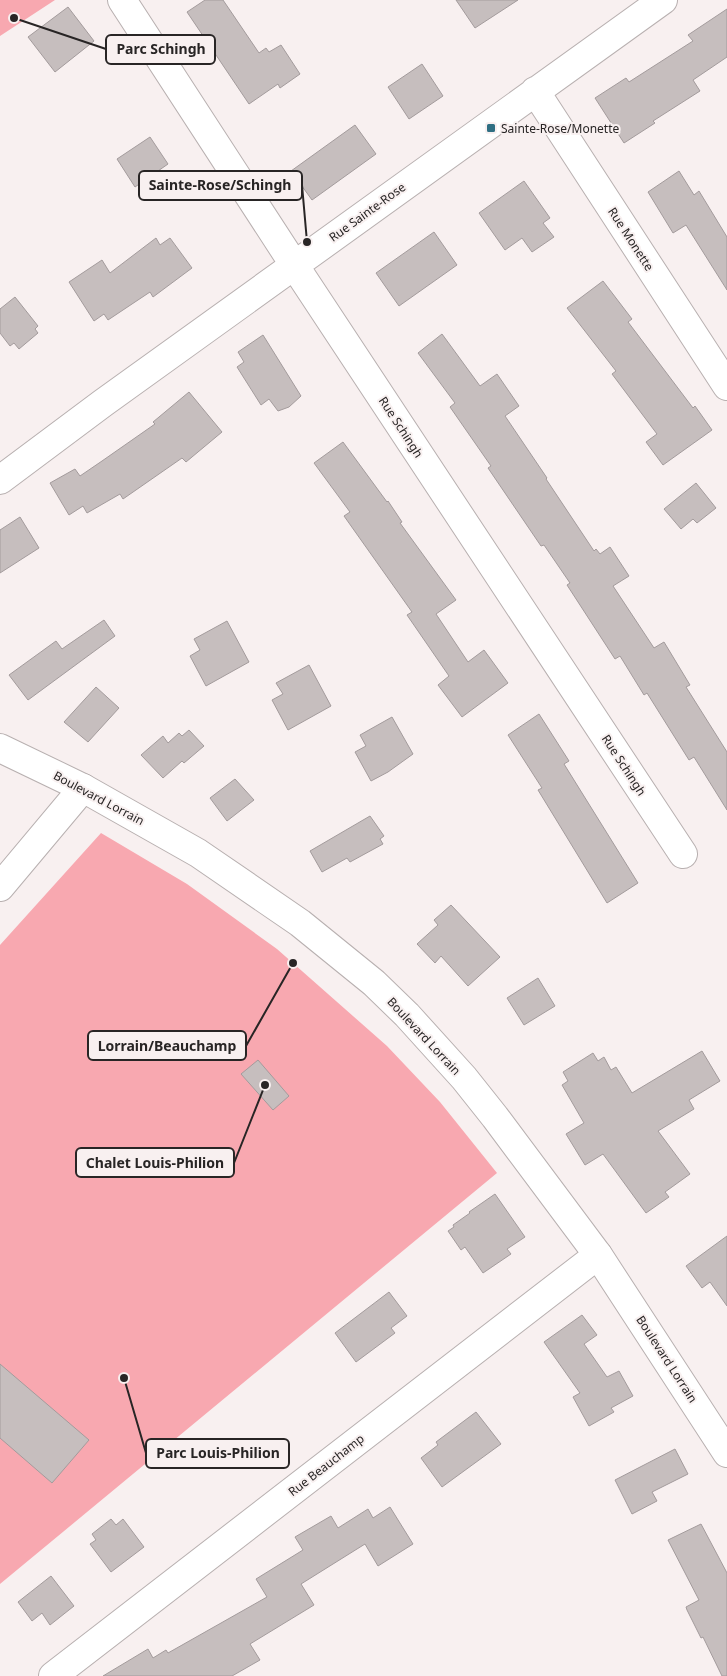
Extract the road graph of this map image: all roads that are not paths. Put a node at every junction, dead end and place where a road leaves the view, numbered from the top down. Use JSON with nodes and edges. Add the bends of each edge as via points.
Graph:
{"nodes":[{"id":1,"x":122,"y":0,"type":"edge"},
{"id":2,"x":663,"y":0,"type":"edge"},
{"id":3,"x":536,"y":91,"type":"junction"},
{"id":4,"x":294,"y":264,"type":"junction"},
{"id":5,"x":727,"y":386,"type":"edge"},
{"id":6,"x":0,"y":480,"type":"edge"},
{"id":7,"x":0,"y":748,"type":"edge"},
{"id":8,"x":83,"y":788,"type":"junction"},
{"id":9,"x":683,"y":854,"type":"dead end"},
{"id":10,"x":0,"y":887,"type":"edge"},
{"id":11,"x":598,"y":1254,"type":"junction"},
{"id":12,"x":727,"y":1453,"type":"edge"},
{"id":13,"x":53,"y":1676,"type":"edge"}],
"edges":[{"from":1,"to":4,"type":"street","name":"Rue Schingh"},
{"from":2,"to":3,"type":"street","name":"Rue Sainte-Rose"},
{"from":3,"to":4,"type":"street","name":"Rue Sainte-Rose"},
{"from":3,"to":5,"type":"street","name":"Rue Monette"},
{"from":4,"to":6,"type":"street","name":"Rue Sainte-Rose"},
{"from":4,"to":9,"type":"street","name":"Rue Schingh"},
{"from":7,"to":8,"type":"street","name":"Boulevard Lorrain"},
{"from":8,"to":10,"type":"street"},
{"from":8,"to":11,"type":"street","name":"Boulevard Lorrain","via":[[198,853],[308,929],[374,983],[408,1015],[464,1078]]},
{"from":11,"to":12,"type":"street","name":"Boulevard Lorrain"},
{"from":11,"to":13,"type":"street","name":"Rue Beauchamp"}]}
